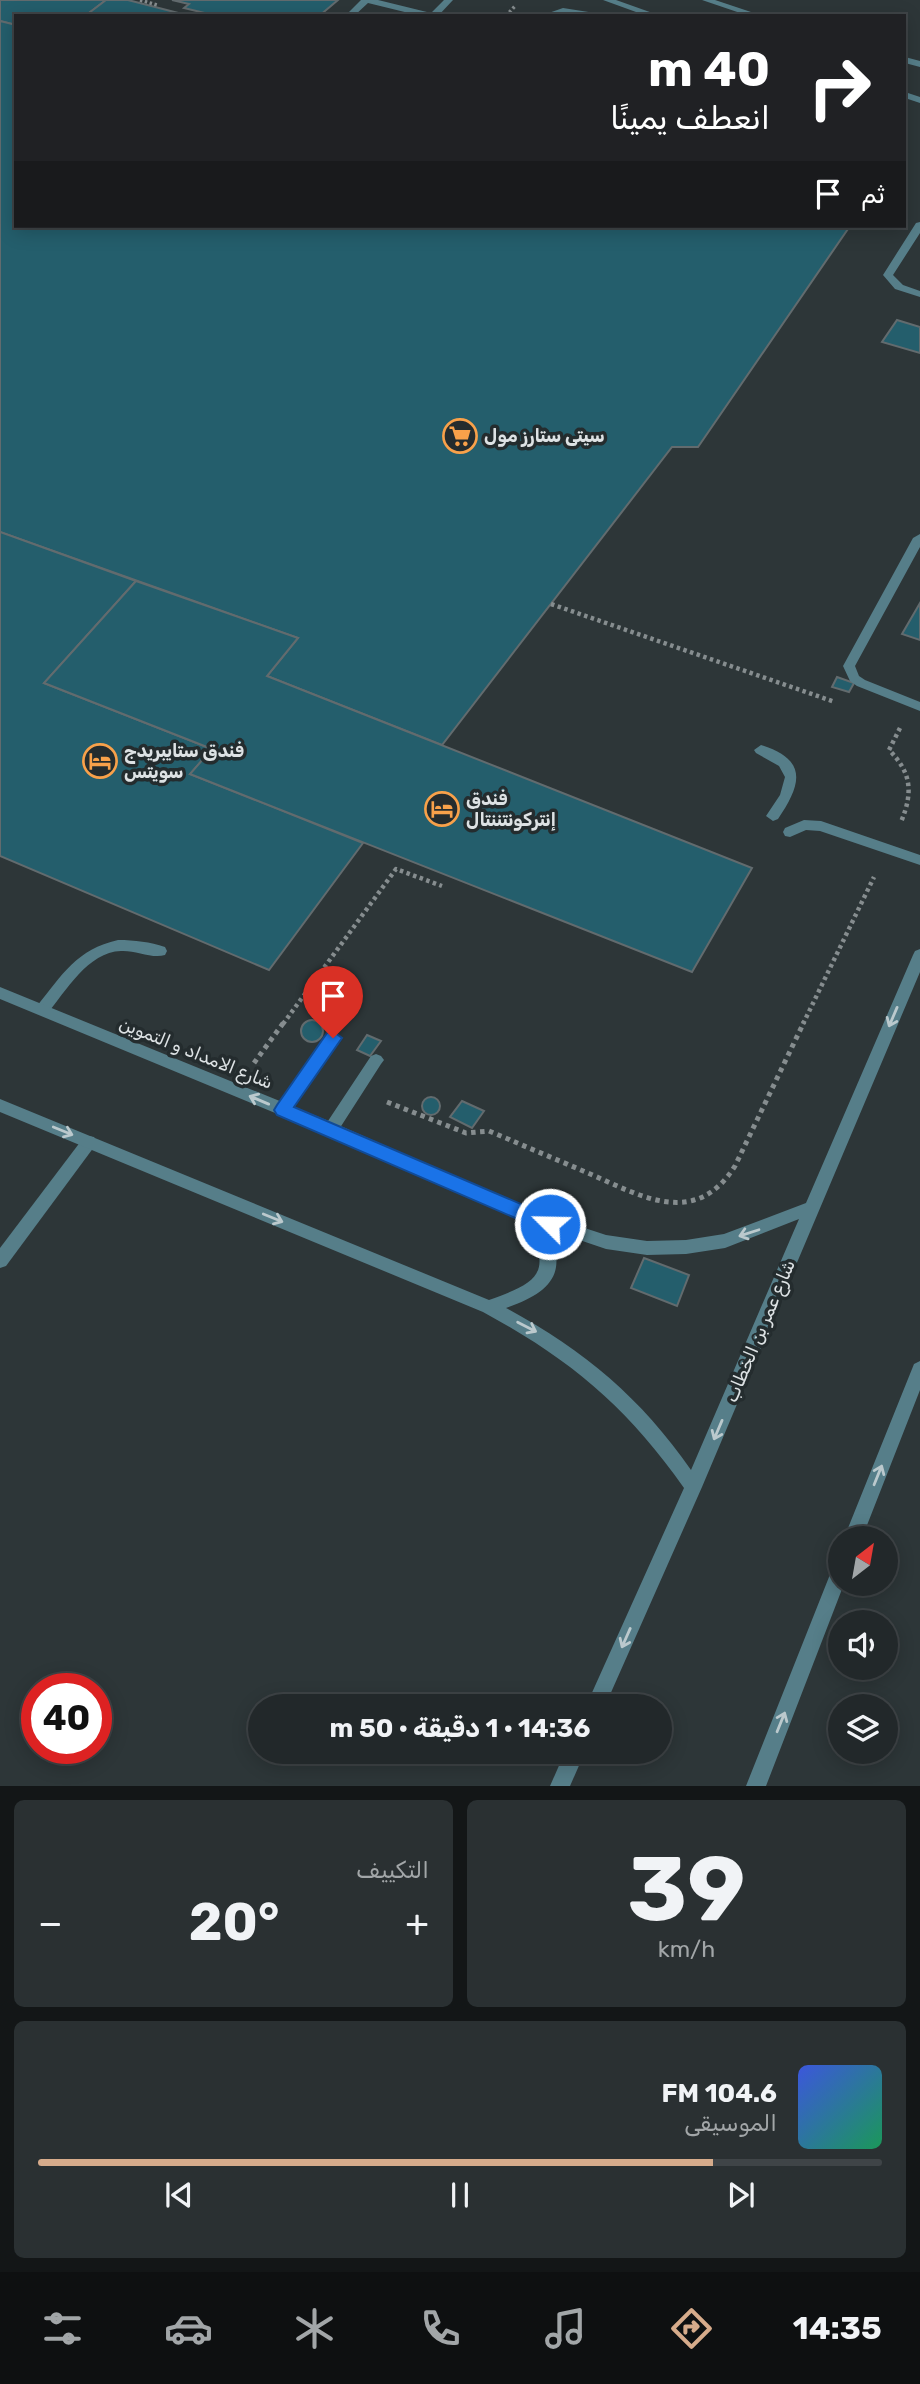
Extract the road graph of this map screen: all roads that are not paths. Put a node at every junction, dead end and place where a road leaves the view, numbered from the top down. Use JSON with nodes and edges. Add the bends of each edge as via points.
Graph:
{"nodes":[{"id":1,"x":366,"y":0,"type":"edge"},
{"id":2,"x":449,"y":0,"type":"edge"},
{"id":3,"x":607,"y":0,"type":"edge"},
{"id":4,"x":708,"y":0,"type":"edge"},
{"id":5,"x":351,"y":14,"type":"edge"},
{"id":6,"x":425,"y":14,"type":"edge"},
{"id":7,"x":435,"y":14,"type":"edge"},
{"id":8,"x":552,"y":14,"type":"edge"},
{"id":9,"x":582,"y":14,"type":"edge"},
{"id":10,"x":651,"y":14,"type":"edge"},
{"id":11,"x":752,"y":14,"type":"edge"},
{"id":12,"x":920,"y":225,"type":"edge"},
{"id":13,"x":920,"y":294,"type":"edge"},
{"id":14,"x":919,"y":538,"type":"edge"},
{"id":15,"x":920,"y":707,"type":"edge"},
{"id":16,"x":761,"y":750,"type":"dead end"},
{"id":17,"x":773,"y":816,"type":"dead end"},
{"id":18,"x":790,"y":832,"type":"dead end"},
{"id":19,"x":920,"y":860,"type":"edge"},
{"id":20,"x":160,"y":951,"type":"dead end"},
{"id":21,"x":920,"y":955,"type":"edge"},
{"id":22,"x":0,"y":993,"type":"edge"},
{"id":23,"x":42,"y":1010,"type":"junction"},
{"id":24,"x":333,"y":1038,"type":"dead end"},
{"id":25,"x":376,"y":1059,"type":"dead end"},
{"id":26,"x":0,"y":1105,"type":"edge"},
{"id":27,"x":283,"y":1110,"type":"junction"},
{"id":28,"x":331,"y":1129,"type":"junction"},
{"id":29,"x":89,"y":1142,"type":"junction"},
{"id":30,"x":813,"y":1207,"type":"junction"},
{"id":31,"x":532,"y":1217,"type":"junction"},
{"id":32,"x":0,"y":1261,"type":"edge"},
{"id":33,"x":489,"y":1307,"type":"junction"},
{"id":34,"x":920,"y":1369,"type":"edge"},
{"id":35,"x":694,"y":1487,"type":"junction"},
{"id":36,"x":858,"y":1526,"type":"edge"},
{"id":37,"x":831,"y":1596,"type":"edge"},
{"id":38,"x":600,"y":1694,"type":"edge"},
{"id":39,"x":570,"y":1764,"type":"edge"},
{"id":40,"x":560,"y":1786,"type":"edge"},
{"id":41,"x":756,"y":1786,"type":"edge"}],
"edges":[{"from":1,"to":5,"type":"street"},
{"from":1,"to":6,"type":"street"},
{"from":2,"to":7,"type":"street"},
{"from":3,"to":10,"type":"street"},
{"from":4,"to":11,"type":"street"},
{"from":8,"to":9,"type":"street"},
{"from":12,"to":13,"type":"street","via":[[888,275],[899,287]]},
{"from":14,"to":15,"type":"street","via":[[849,666],[861,683]]},
{"from":16,"to":17,"type":"street","via":[[775,755],[792,774],[793,786]]},
{"from":18,"to":19,"type":"street","via":[[813,825]]},
{"from":20,"to":23,"type":"street","via":[[122,943],[95,951]]},
{"from":21,"to":30,"type":"street","name":"شارع عمر بن الخطاب","one_way":true},
{"from":22,"to":23,"type":"street","name":"شارع الامداد و التموين"},
{"from":27,"to":23,"type":"street","name":"شارع الامداد و التموين","one_way":true},
{"from":24,"to":27,"type":"street"},
{"from":25,"to":28,"type":"street"},
{"from":26,"to":29,"type":"street","one_way":true},
{"from":27,"to":28,"type":"street","name":"شارع الامداد و التموين"},
{"from":28,"to":31,"type":"street","name":"شارع الامداد و التموين"},
{"from":29,"to":32,"type":"street"},
{"from":29,"to":33,"type":"street","one_way":true},
{"from":30,"to":31,"type":"street","name":"شارع الامداد و التموين","one_way":true,"via":[[725,1241],[686,1247],[606,1242]]},
{"from":30,"to":35,"type":"street","name":"شارع عمر بن الخطاب","one_way":true},
{"from":31,"to":33,"type":"street","via":[[550,1252],[547,1273],[532,1291]]},
{"from":33,"to":35,"type":"street","one_way":true,"via":[[583,1362],[661,1439]]},
{"from":36,"to":34,"type":"street","one_way":true},
{"from":35,"to":38,"type":"street","name":"شارع عمر بن الخطاب","one_way":true},
{"from":41,"to":37,"type":"street","one_way":true},
{"from":39,"to":40,"type":"street"}]}
